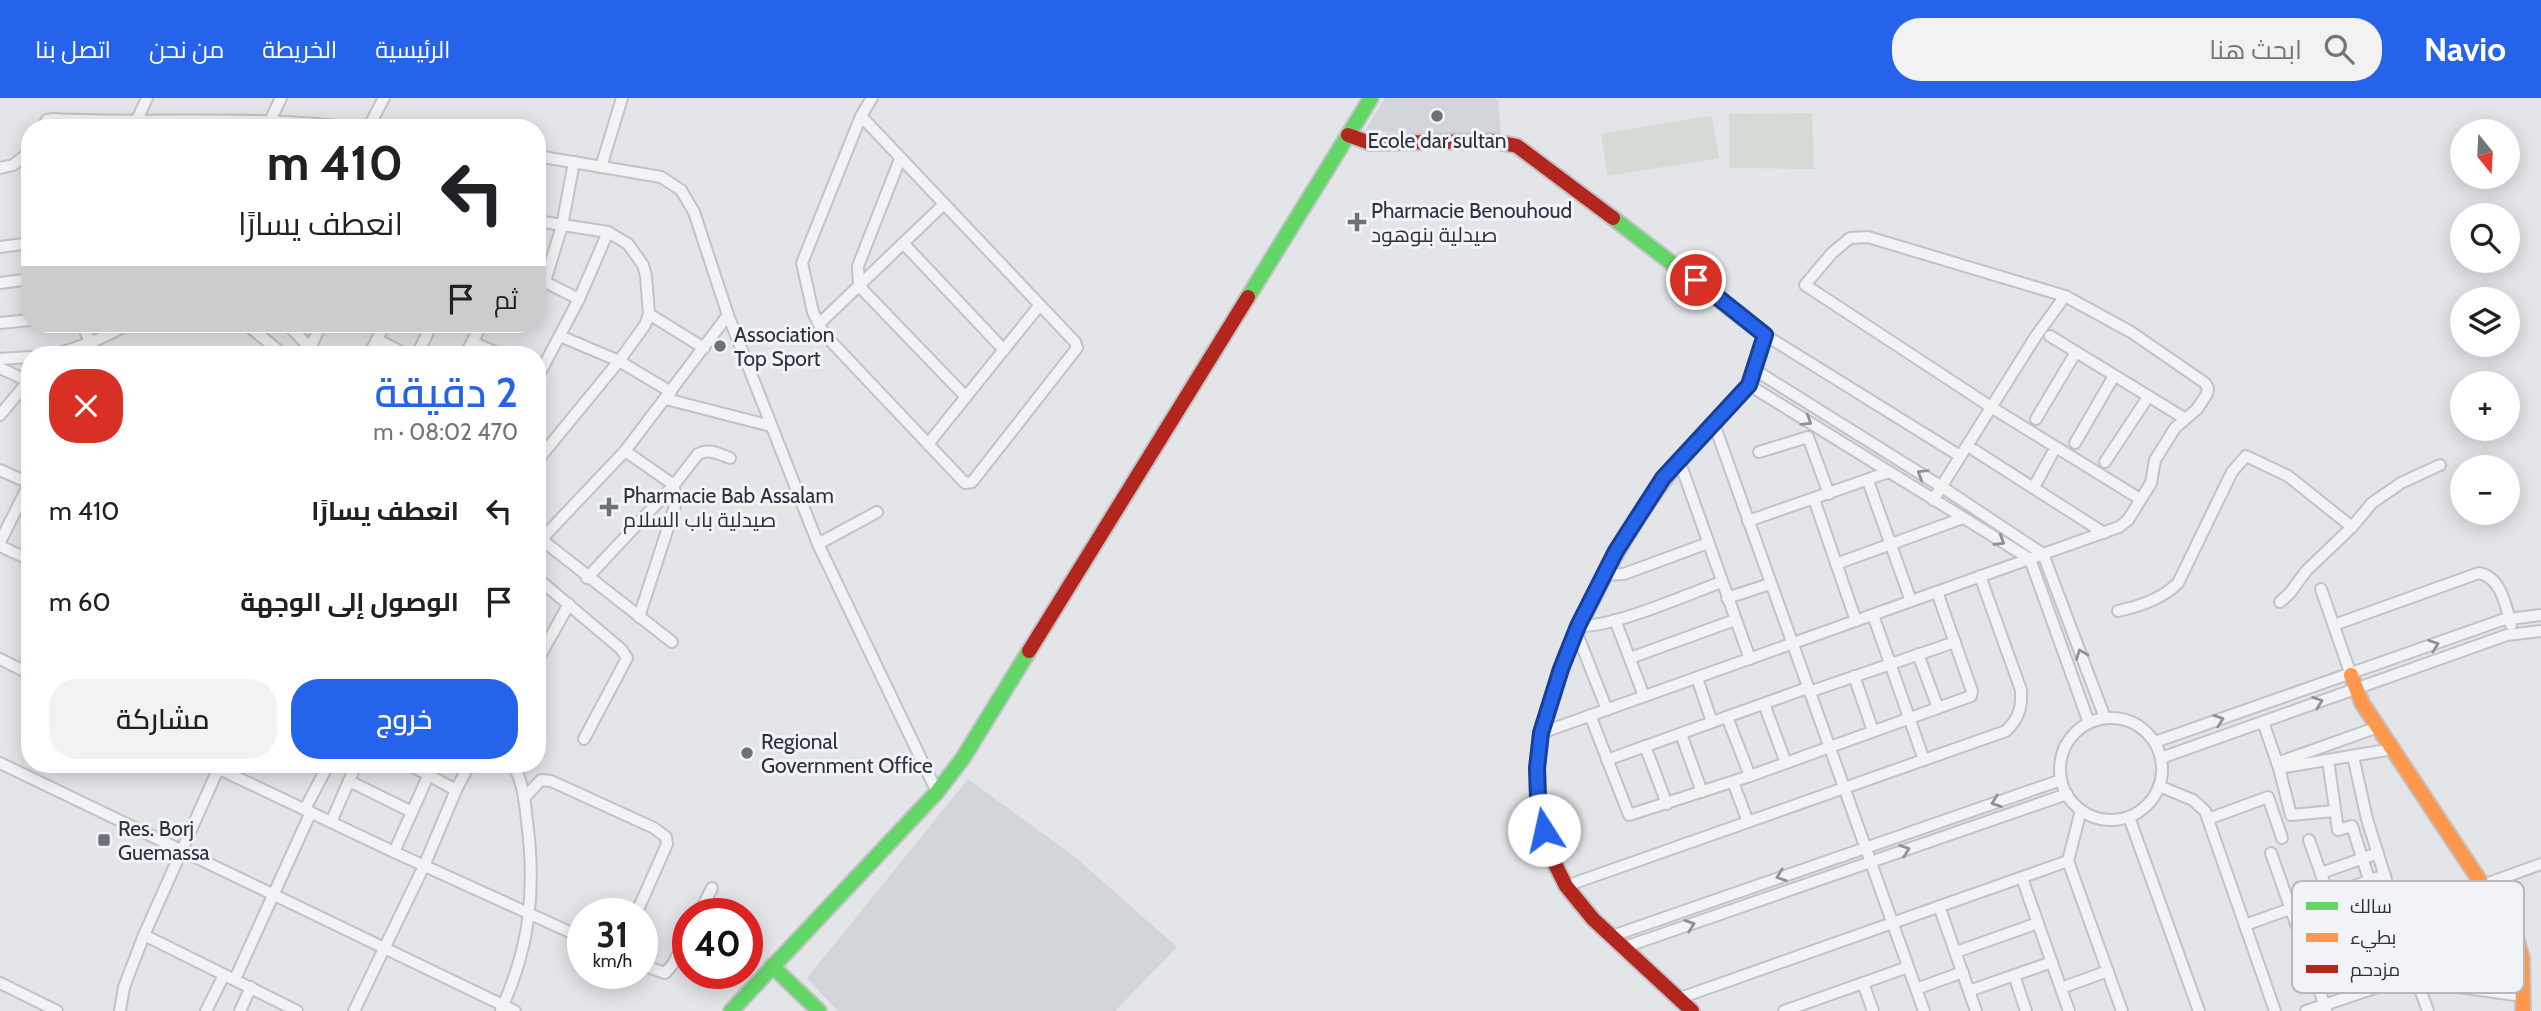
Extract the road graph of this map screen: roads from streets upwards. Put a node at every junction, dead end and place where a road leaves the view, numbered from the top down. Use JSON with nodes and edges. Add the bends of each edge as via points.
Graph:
{"nodes":[{"id":1,"x":147,"y":98,"type":"edge"},
{"id":2,"x":281,"y":98,"type":"edge"},
{"id":3,"x":384,"y":98,"type":"edge"},
{"id":4,"x":622,"y":98,"type":"edge"},
{"id":5,"x":872,"y":98,"type":"edge"},
{"id":6,"x":1371,"y":98,"type":"edge"},
{"id":7,"x":861,"y":116,"type":"junction"},
{"id":8,"x":137,"y":119,"type":"edge"},
{"id":9,"x":271,"y":119,"type":"edge"},
{"id":10,"x":373,"y":119,"type":"edge"},
{"id":11,"x":1348,"y":135,"type":"junction"},
{"id":12,"x":546,"y":157,"type":"edge"},
{"id":13,"x":21,"y":158,"type":"edge"},
{"id":14,"x":900,"y":159,"type":"junction"},
{"id":15,"x":574,"y":162,"type":"junction"},
{"id":16,"x":601,"y":167,"type":"junction"},
{"id":17,"x":0,"y":168,"type":"edge"},
{"id":18,"x":943,"y":205,"type":"junction"},
{"id":19,"x":546,"y":223,"type":"edge"},
{"id":20,"x":562,"y":226,"type":"junction"},
{"id":21,"x":608,"y":232,"type":"junction"},
{"id":22,"x":903,"y":243,"type":"junction"},
{"id":23,"x":21,"y":244,"type":"edge"},
{"id":24,"x":0,"y":247,"type":"edge"},
{"id":25,"x":546,"y":266,"type":"edge"},
{"id":26,"x":21,"y":280,"type":"edge"},
{"id":27,"x":546,"y":282,"type":"edge"},
{"id":28,"x":0,"y":283,"type":"edge"},
{"id":29,"x":859,"y":286,"type":"junction"},
{"id":30,"x":2065,"y":296,"type":"junction"},
{"id":31,"x":579,"y":299,"type":"junction"},
{"id":32,"x":1039,"y":306,"type":"junction"},
{"id":33,"x":649,"y":314,"type":"junction"},
{"id":34,"x":728,"y":315,"type":"junction"},
{"id":35,"x":21,"y":321,"type":"edge"},
{"id":36,"x":0,"y":323,"type":"edge"},
{"id":37,"x":819,"y":324,"type":"junction"},
{"id":38,"x":86,"y":333,"type":"edge"},
{"id":39,"x":110,"y":333,"type":"edge"},
{"id":40,"x":257,"y":333,"type":"edge"},
{"id":41,"x":380,"y":333,"type":"edge"},
{"id":42,"x":477,"y":333,"type":"edge"},
{"id":43,"x":1765,"y":335,"type":"junction"},
{"id":44,"x":560,"y":336,"type":"junction"},
{"id":45,"x":2050,"y":336,"type":"dead end"},
{"id":46,"x":377,"y":340,"type":"junction"},
{"id":47,"x":90,"y":341,"type":"junction"},
{"id":48,"x":472,"y":342,"type":"junction"},
{"id":49,"x":78,"y":346,"type":"edge"},
{"id":50,"x":92,"y":346,"type":"edge"},
{"id":51,"x":273,"y":346,"type":"edge"},
{"id":52,"x":374,"y":346,"type":"edge"},
{"id":53,"x":389,"y":346,"type":"edge"},
{"id":54,"x":470,"y":346,"type":"edge"},
{"id":55,"x":481,"y":346,"type":"edge"},
{"id":56,"x":704,"y":348,"type":"junction"},
{"id":57,"x":1004,"y":350,"type":"junction"},
{"id":58,"x":2076,"y":352,"type":"junction"},
{"id":59,"x":21,"y":358,"type":"edge"},
{"id":60,"x":0,"y":359,"type":"edge"},
{"id":61,"x":546,"y":360,"type":"edge"},
{"id":62,"x":619,"y":361,"type":"junction"},
{"id":63,"x":0,"y":368,"type":"edge"},
{"id":64,"x":1755,"y":370,"type":"junction"},
{"id":65,"x":2114,"y":376,"type":"junction"},
{"id":66,"x":21,"y":377,"type":"edge"},
{"id":67,"x":1749,"y":385,"type":"junction"},
{"id":68,"x":21,"y":389,"type":"edge"},
{"id":69,"x":669,"y":396,"type":"junction"},
{"id":70,"x":966,"y":397,"type":"junction"},
{"id":71,"x":2148,"y":397,"type":"junction"},
{"id":72,"x":1991,"y":407,"type":"junction"},
{"id":73,"x":1,"y":413,"type":"edge"},
{"id":74,"x":2184,"y":418,"type":"junction"},
{"id":75,"x":2036,"y":419,"type":"dead end"},
{"id":76,"x":1713,"y":421,"type":"junction"},
{"id":77,"x":771,"y":426,"type":"junction"},
{"id":78,"x":2075,"y":443,"type":"dead end"},
{"id":79,"x":928,"y":444,"type":"junction"},
{"id":80,"x":546,"y":450,"type":"edge"},
{"id":81,"x":1974,"y":450,"type":"dead end"},
{"id":82,"x":625,"y":451,"type":"junction"},
{"id":83,"x":1759,"y":452,"type":"dead end"},
{"id":84,"x":2052,"y":454,"type":"dead end"},
{"id":85,"x":1960,"y":456,"type":"junction"},
{"id":86,"x":730,"y":458,"type":"dead end"},
{"id":87,"x":1679,"y":460,"type":"junction"},
{"id":88,"x":2105,"y":462,"type":"dead end"},
{"id":89,"x":2440,"y":465,"type":"dead end"},
{"id":90,"x":0,"y":470,"type":"edge"},
{"id":91,"x":1889,"y":472,"type":"junction"},
{"id":92,"x":21,"y":479,"type":"edge"},
{"id":93,"x":1868,"y":481,"type":"junction"},
{"id":94,"x":674,"y":485,"type":"junction"},
{"id":95,"x":1942,"y":486,"type":"junction"},
{"id":96,"x":2034,"y":487,"type":"junction"},
{"id":97,"x":1829,"y":494,"type":"junction"},
{"id":98,"x":1814,"y":499,"type":"junction"},
{"id":99,"x":2140,"y":499,"type":"junction"},
{"id":100,"x":1933,"y":500,"type":"junction"},
{"id":101,"x":21,"y":501,"type":"edge"},
{"id":102,"x":877,"y":512,"type":"dead end"},
{"id":103,"x":1963,"y":519,"type":"junction"},
{"id":104,"x":1748,"y":521,"type":"junction"},
{"id":105,"x":2352,"y":527,"type":"junction"},
{"id":106,"x":546,"y":533,"type":"edge"},
{"id":107,"x":2104,"y":533,"type":"junction"},
{"id":108,"x":1708,"y":543,"type":"junction"},
{"id":109,"x":0,"y":544,"type":"edge"},
{"id":110,"x":818,"y":544,"type":"junction"},
{"id":111,"x":1890,"y":544,"type":"junction"},
{"id":112,"x":546,"y":546,"type":"edge"},
{"id":113,"x":2043,"y":554,"type":"junction"},
{"id":114,"x":21,"y":555,"type":"edge"},
{"id":115,"x":2029,"y":559,"type":"junction"},
{"id":116,"x":1836,"y":564,"type":"junction"},
{"id":117,"x":1603,"y":575,"type":"junction"},
{"id":118,"x":1980,"y":576,"type":"junction"},
{"id":119,"x":587,"y":578,"type":"junction"},
{"id":120,"x":1722,"y":582,"type":"junction"},
{"id":121,"x":1770,"y":584,"type":"junction"},
{"id":122,"x":546,"y":585,"type":"edge"},
{"id":123,"x":2321,"y":589,"type":"dead end"},
{"id":124,"x":1937,"y":592,"type":"junction"},
{"id":125,"x":1727,"y":598,"type":"junction"},
{"id":126,"x":1911,"y":601,"type":"junction"},
{"id":127,"x":2280,"y":602,"type":"dead end"},
{"id":128,"x":569,"y":604,"type":"junction"},
{"id":129,"x":2118,"y":611,"type":"dead end"},
{"id":130,"x":1873,"y":615,"type":"junction"},
{"id":131,"x":2541,"y":615,"type":"edge"},
{"id":132,"x":639,"y":617,"type":"junction"},
{"id":133,"x":2509,"y":619,"type":"junction"},
{"id":134,"x":1615,"y":620,"type":"junction"},
{"id":135,"x":1735,"y":620,"type":"junction"},
{"id":136,"x":1856,"y":621,"type":"junction"},
{"id":137,"x":2334,"y":625,"type":"junction"},
{"id":138,"x":1577,"y":628,"type":"junction"},
{"id":139,"x":2541,"y":631,"type":"edge"},
{"id":140,"x":2513,"y":634,"type":"junction"},
{"id":141,"x":672,"y":642,"type":"dead end"},
{"id":142,"x":1955,"y":642,"type":"junction"},
{"id":143,"x":1791,"y":644,"type":"junction"},
{"id":144,"x":546,"y":645,"type":"edge"},
{"id":145,"x":1918,"y":654,"type":"junction"},
{"id":146,"x":1630,"y":658,"type":"junction"},
{"id":147,"x":0,"y":659,"type":"edge"},
{"id":148,"x":1750,"y":659,"type":"junction"},
{"id":149,"x":1890,"y":664,"type":"junction"},
{"id":150,"x":21,"y":670,"type":"edge"},
{"id":151,"x":1854,"y":676,"type":"junction"},
{"id":152,"x":1697,"y":678,"type":"junction"},
{"id":153,"x":2353,"y":682,"type":"junction"},
{"id":154,"x":1808,"y":690,"type":"junction"},
{"id":155,"x":1644,"y":696,"type":"junction"},
{"id":156,"x":1764,"y":704,"type":"junction"},
{"id":157,"x":1938,"y":708,"type":"junction"},
{"id":158,"x":1607,"y":710,"type":"junction"},
{"id":159,"x":1590,"y":715,"type":"junction"},
{"id":160,"x":1727,"y":717,"type":"junction"},
{"id":161,"x":1910,"y":718,"type":"junction"},
{"id":162,"x":2105,"y":718,"type":"junction"},
{"id":163,"x":1712,"y":722,"type":"junction"},
{"id":164,"x":2263,"y":722,"type":"junction"},
{"id":165,"x":2089,"y":723,"type":"junction"},
{"id":166,"x":2378,"y":727,"type":"junction"},
{"id":167,"x":1873,"y":731,"type":"junction"},
{"id":168,"x":1541,"y":733,"type":"junction"},
{"id":169,"x":1681,"y":734,"type":"junction"},
{"id":170,"x":584,"y":739,"type":"dead end"},
{"id":171,"x":2155,"y":742,"type":"junction"},
{"id":172,"x":1645,"y":747,"type":"junction"},
{"id":173,"x":1829,"y":747,"type":"junction"},
{"id":174,"x":2393,"y":749,"type":"junction"},
{"id":175,"x":2353,"y":756,"type":"junction"},
{"id":176,"x":2161,"y":758,"type":"junction"},
{"id":177,"x":1607,"y":760,"type":"junction"},
{"id":178,"x":1924,"y":760,"type":"junction"},
{"id":179,"x":2328,"y":760,"type":"junction"},
{"id":180,"x":0,"y":763,"type":"edge"},
{"id":181,"x":1786,"y":763,"type":"junction"},
{"id":182,"x":2278,"y":765,"type":"junction"},
{"id":183,"x":213,"y":773,"type":"edge"},
{"id":184,"x":230,"y":773,"type":"edge"},
{"id":185,"x":325,"y":773,"type":"edge"},
{"id":186,"x":352,"y":773,"type":"edge"},
{"id":187,"x":465,"y":773,"type":"edge"},
{"id":188,"x":517,"y":773,"type":"edge"},
{"id":189,"x":429,"y":774,"type":"joint"},
{"id":190,"x":1750,"y":776,"type":"junction"},
{"id":191,"x":2061,"y":780,"type":"junction"},
{"id":192,"x":349,"y":781,"type":"junction"},
{"id":193,"x":1734,"y":782,"type":"junction"},
{"id":194,"x":2159,"y":786,"type":"junction"},
{"id":195,"x":1843,"y":788,"type":"junction"},
{"id":196,"x":456,"y":790,"type":"junction"},
{"id":197,"x":937,"y":792,"type":"junction"},
{"id":198,"x":1702,"y":792,"type":"junction"},
{"id":199,"x":2067,"y":794,"type":"junction"},
{"id":200,"x":524,"y":798,"type":"junction"},
{"id":201,"x":1667,"y":804,"type":"junction"},
{"id":202,"x":2081,"y":810,"type":"junction"},
{"id":203,"x":308,"y":811,"type":"junction"},
{"id":204,"x":2334,"y":811,"type":"junction"},
{"id":205,"x":412,"y":812,"type":"junction"},
{"id":206,"x":2129,"y":817,"type":"junction"},
{"id":207,"x":2208,"y":818,"type":"junction"},
{"id":208,"x":331,"y":822,"type":"junction"},
{"id":209,"x":1748,"y":822,"type":"junction"},
{"id":210,"x":2283,"y":838,"type":"dead end"},
{"id":211,"x":2309,"y":840,"type":"dead end"},
{"id":212,"x":1865,"y":846,"type":"junction"},
{"id":213,"x":181,"y":850,"type":"junction"},
{"id":214,"x":394,"y":852,"type":"junction"},
{"id":215,"x":2271,"y":853,"type":"dead end"},
{"id":216,"x":2378,"y":853,"type":"junction"},
{"id":217,"x":2362,"y":858,"type":"junction"},
{"id":218,"x":2068,"y":861,"type":"junction"},
{"id":219,"x":1871,"y":862,"type":"junction"},
{"id":220,"x":2541,"y":864,"type":"edge"},
{"id":221,"x":424,"y":866,"type":"junction"},
{"id":222,"x":2321,"y":873,"type":"junction"},
{"id":223,"x":2385,"y":875,"type":"junction"},
{"id":224,"x":2022,"y":877,"type":"junction"},
{"id":225,"x":2324,"y":881,"type":"edge"},
{"id":226,"x":2369,"y":881,"type":"joint"},
{"id":227,"x":2387,"y":881,"type":"edge"},
{"id":228,"x":2480,"y":881,"type":"edge"},
{"id":229,"x":2494,"y":881,"type":"edge"},
{"id":230,"x":1566,"y":886,"type":"junction"},
{"id":231,"x":712,"y":888,"type":"dead end"},
{"id":232,"x":273,"y":894,"type":"junction"},
{"id":233,"x":643,"y":898,"type":"edge"},
{"id":234,"x":707,"y":898,"type":"edge"},
{"id":235,"x":1939,"y":906,"type":"junction"},
{"id":236,"x":2291,"y":909,"type":"junction"},
{"id":237,"x":2292,"y":912,"type":"edge"},
{"id":238,"x":531,"y":914,"type":"junction"},
{"id":239,"x":1893,"y":923,"type":"junction"},
{"id":240,"x":2038,"y":923,"type":"junction"},
{"id":241,"x":2245,"y":925,"type":"junction"},
{"id":242,"x":567,"y":931,"type":"edge"},
{"id":243,"x":144,"y":936,"type":"junction"},
{"id":244,"x":1612,"y":936,"type":"junction"},
{"id":245,"x":1625,"y":947,"type":"junction"},
{"id":246,"x":384,"y":948,"type":"junction"},
{"id":247,"x":1956,"y":952,"type":"junction"},
{"id":248,"x":2052,"y":962,"type":"junction"},
{"id":249,"x":772,"y":966,"type":"junction"},
{"id":250,"x":1908,"y":967,"type":"junction"},
{"id":251,"x":2108,"y":971,"type":"junction"},
{"id":252,"x":1963,"y":972,"type":"junction"},
{"id":253,"x":223,"y":975,"type":"junction"},
{"id":254,"x":2014,"y":975,"type":"junction"},
{"id":255,"x":235,"y":979,"type":"junction"},
{"id":256,"x":1863,"y":983,"type":"junction"},
{"id":257,"x":3,"y":985,"type":"edge"},
{"id":258,"x":251,"y":988,"type":"junction"},
{"id":259,"x":2061,"y":988,"type":"junction"},
{"id":260,"x":1916,"y":989,"type":"junction"},
{"id":261,"x":1969,"y":991,"type":"junction"},
{"id":262,"x":2362,"y":993,"type":"edge"},
{"id":263,"x":2419,"y":993,"type":"edge"},
{"id":264,"x":2473,"y":993,"type":"edge"},
{"id":265,"x":0,"y":998,"type":"edge"},
{"id":266,"x":1679,"y":998,"type":"junction"},
{"id":267,"x":2523,"y":1004,"type":"edge"},
{"id":268,"x":502,"y":1008,"type":"edge"},
{"id":269,"x":2326,"y":1008,"type":"edge"},
{"id":270,"x":57,"y":1011,"type":"edge"},
{"id":271,"x":120,"y":1011,"type":"edge"},
{"id":272,"x":206,"y":1011,"type":"edge"},
{"id":273,"x":240,"y":1011,"type":"edge"},
{"id":274,"x":298,"y":1011,"type":"edge"},
{"id":275,"x":354,"y":1011,"type":"edge"},
{"id":276,"x":515,"y":1011,"type":"edge"},
{"id":277,"x":731,"y":1011,"type":"edge"},
{"id":278,"x":819,"y":1011,"type":"edge"},
{"id":279,"x":1692,"y":1011,"type":"edge"},
{"id":280,"x":1784,"y":1011,"type":"edge"},
{"id":281,"x":1873,"y":1011,"type":"edge"},
{"id":282,"x":1924,"y":1011,"type":"edge"},
{"id":283,"x":1976,"y":1011,"type":"edge"},
{"id":284,"x":2026,"y":1011,"type":"edge"},
{"id":285,"x":2069,"y":1011,"type":"edge"},
{"id":286,"x":2122,"y":1011,"type":"edge"},
{"id":287,"x":2199,"y":1011,"type":"edge"},
{"id":288,"x":2275,"y":1011,"type":"edge"},
{"id":289,"x":2306,"y":1011,"type":"edge"},
{"id":290,"x":2428,"y":1011,"type":"edge"}],
"edges":[{"from":1,"to":8,"type":"street"},
{"from":2,"to":9,"type":"street"},
{"from":3,"to":10,"type":"street"},
{"from":4,"to":16,"type":"street"},
{"from":5,"to":7,"type":"street"},
{"from":6,"to":11,"type":"street"},
{"from":7,"to":14,"type":"street"},
{"from":7,"to":37,"type":"street","via":[[802,262]]},
{"from":11,"to":43,"type":"street","via":[[1370,143],[1493,141],[1517,146]]},
{"from":11,"to":197,"type":"street","via":[[985,723]]},
{"from":12,"to":15,"type":"street"},
{"from":13,"to":17,"type":"street"},
{"from":14,"to":18,"type":"street"},
{"from":14,"to":29,"type":"street","via":[[858,266]]},
{"from":15,"to":16,"type":"street"},
{"from":15,"to":20,"type":"street"},
{"from":16,"to":34,"type":"street","via":[[661,177],[681,190],[694,212]]},
{"from":18,"to":22,"type":"street"},
{"from":18,"to":32,"type":"street"},
{"from":19,"to":20,"type":"street"},
{"from":20,"to":21,"type":"street"},
{"from":20,"to":25,"type":"street"},
{"from":21,"to":31,"type":"street"},
{"from":21,"to":33,"type":"street","via":[[628,244],[643,265]]},
{"from":22,"to":29,"type":"street"},
{"from":22,"to":57,"type":"street"},
{"from":23,"to":24,"type":"street"},
{"from":26,"to":28,"type":"street"},
{"from":27,"to":31,"type":"street"},
{"from":29,"to":37,"type":"street"},
{"from":29,"to":70,"type":"street"},
{"from":30,"to":72,"type":"street"},
{"from":30,"to":72,"type":"street","via":[[1868,237],[1850,239],[1805,285]]},
{"from":30,"to":74,"type":"street","via":[[2131,332],[2205,383],[2207,394]]},
{"from":31,"to":44,"type":"street"},
{"from":32,"to":57,"type":"street"},
{"from":32,"to":79,"type":"street","via":[[1077,348],[972,482],[965,483]]},
{"from":33,"to":56,"type":"street"},
{"from":33,"to":62,"type":"street"},
{"from":34,"to":56,"type":"street"},
{"from":34,"to":77,"type":"street"},
{"from":35,"to":36,"type":"street"},
{"from":37,"to":79,"type":"street"},
{"from":38,"to":47,"type":"street"},
{"from":39,"to":47,"type":"street"},
{"from":40,"to":51,"type":"street"},
{"from":41,"to":46,"type":"street"},
{"from":42,"to":48,"type":"street"},
{"from":43,"to":64,"type":"street"},
{"from":43,"to":85,"type":"street"},
{"from":44,"to":61,"type":"street"},
{"from":44,"to":62,"type":"street"},
{"from":45,"to":58,"type":"street"},
{"from":46,"to":52,"type":"street"},
{"from":46,"to":53,"type":"street"},
{"from":47,"to":49,"type":"street"},
{"from":47,"to":50,"type":"street"},
{"from":48,"to":54,"type":"street"},
{"from":48,"to":55,"type":"street"},
{"from":56,"to":69,"type":"street"},
{"from":57,"to":70,"type":"street"},
{"from":58,"to":65,"type":"street"},
{"from":58,"to":75,"type":"street"},
{"from":59,"to":60,"type":"street"},
{"from":62,"to":69,"type":"street"},
{"from":62,"to":80,"type":"street"},
{"from":63,"to":66,"type":"street"},
{"from":64,"to":67,"type":"street"},
{"from":95,"to":64,"type":"street","one_way":true},
{"from":65,"to":71,"type":"street"},
{"from":65,"to":78,"type":"street"},
{"from":67,"to":76,"type":"street"},
{"from":67,"to":91,"type":"street","one_way":true},
{"from":68,"to":73,"type":"street"},
{"from":69,"to":77,"type":"street"},
{"from":69,"to":82,"type":"street"},
{"from":70,"to":79,"type":"street"},
{"from":71,"to":74,"type":"street"},
{"from":71,"to":88,"type":"street"},
{"from":72,"to":85,"type":"street"},
{"from":72,"to":99,"type":"street"},
{"from":74,"to":99,"type":"street","via":[[2155,460],[2152,479]]},
{"from":76,"to":87,"type":"street"},
{"from":76,"to":104,"type":"street"},
{"from":77,"to":110,"type":"street"},
{"from":81,"to":96,"type":"street"},
{"from":82,"to":94,"type":"street"},
{"from":82,"to":106,"type":"street"},
{"from":83,"to":97,"type":"street","via":[[1808,437]]},
{"from":84,"to":96,"type":"street"},
{"from":85,"to":95,"type":"street"},
{"from":86,"to":94,"type":"street","via":[[703,451]]},
{"from":87,"to":108,"type":"street"},
{"from":87,"to":117,"type":"street","via":[[1636,517]]},
{"from":89,"to":105,"type":"street","via":[[2372,503]]},
{"from":90,"to":92,"type":"street"},
{"from":91,"to":93,"type":"street"},
{"from":91,"to":100,"type":"street"},
{"from":93,"to":97,"type":"street"},
{"from":93,"to":111,"type":"street"},
{"from":94,"to":119,"type":"street"},
{"from":94,"to":132,"type":"street","via":[[675,506]]},
{"from":95,"to":100,"type":"street"},
{"from":95,"to":113,"type":"street"},
{"from":96,"to":107,"type":"street"},
{"from":97,"to":98,"type":"street"},
{"from":98,"to":104,"type":"street"},
{"from":98,"to":116,"type":"street"},
{"from":99,"to":107,"type":"street","via":[[2126,523]]},
{"from":100,"to":103,"type":"street"},
{"from":101,"to":109,"type":"street"},
{"from":102,"to":110,"type":"street"},
{"from":103,"to":111,"type":"street"},
{"from":103,"to":115,"type":"street","one_way":true},
{"from":104,"to":121,"type":"street"},
{"from":105,"to":127,"type":"street"},
{"from":105,"to":129,"type":"street","via":[[2288,476],[2246,456],[2232,472],[2178,583],[2145,604]]},
{"from":107,"to":113,"type":"street"},
{"from":108,"to":117,"type":"street","via":[[1624,574]]},
{"from":108,"to":120,"type":"street"},
{"from":109,"to":114,"type":"street"},
{"from":110,"to":197,"type":"street"},
{"from":111,"to":116,"type":"street"},
{"from":111,"to":126,"type":"street"},
{"from":112,"to":119,"type":"street"},
{"from":113,"to":115,"type":"street"},
{"from":162,"to":113,"type":"street","one_way":true},
{"from":115,"to":118,"type":"street"},
{"from":115,"to":165,"type":"street"},
{"from":116,"to":136,"type":"street"},
{"from":117,"to":138,"type":"street"},
{"from":118,"to":124,"type":"street"},
{"from":118,"to":178,"type":"street","via":[[2021,690],[2022,707],[2006,731]]},
{"from":119,"to":132,"type":"street"},
{"from":120,"to":125,"type":"street"},
{"from":120,"to":134,"type":"street"},
{"from":121,"to":125,"type":"street"},
{"from":121,"to":143,"type":"street"},
{"from":122,"to":128,"type":"street"},
{"from":123,"to":137,"type":"street"},
{"from":124,"to":126,"type":"street"},
{"from":124,"to":142,"type":"street"},
{"from":125,"to":135,"type":"street"},
{"from":126,"to":130,"type":"street"},
{"from":128,"to":144,"type":"street"},
{"from":128,"to":170,"type":"street","via":[[627,658]]},
{"from":130,"to":136,"type":"street"},
{"from":130,"to":149,"type":"street"},
{"from":131,"to":133,"type":"street"},
{"from":132,"to":141,"type":"street"},
{"from":133,"to":137,"type":"street","via":[[2498,585],[2479,573]]},
{"from":133,"to":140,"type":"street"},
{"from":153,"to":133,"type":"street","one_way":true},
{"from":134,"to":138,"type":"street"},
{"from":134,"to":146,"type":"street"},
{"from":135,"to":146,"type":"street"},
{"from":135,"to":148,"type":"street"},
{"from":136,"to":143,"type":"street"},
{"from":137,"to":153,"type":"street"},
{"from":138,"to":158,"type":"street"},
{"from":138,"to":168,"type":"street"},
{"from":139,"to":140,"type":"street"},
{"from":140,"to":153,"type":"street"},
{"from":142,"to":145,"type":"street"},
{"from":142,"to":157,"type":"street","via":[[1972,694]]},
{"from":143,"to":148,"type":"street"},
{"from":143,"to":154,"type":"street"},
{"from":145,"to":149,"type":"street"},
{"from":145,"to":157,"type":"street"},
{"from":146,"to":155,"type":"street"},
{"from":147,"to":150,"type":"street"},
{"from":148,"to":152,"type":"street"},
{"from":149,"to":151,"type":"street"},
{"from":149,"to":161,"type":"street"},
{"from":151,"to":154,"type":"street"},
{"from":151,"to":167,"type":"street"},
{"from":152,"to":155,"type":"street"},
{"from":152,"to":163,"type":"street"},
{"from":164,"to":153,"type":"street","one_way":true},
{"from":153,"to":166,"type":"street"},
{"from":171,"to":153,"type":"street","one_way":true},
{"from":154,"to":156,"type":"street"},
{"from":154,"to":173,"type":"street"},
{"from":155,"to":158,"type":"street"},
{"from":156,"to":160,"type":"street"},
{"from":156,"to":181,"type":"street"},
{"from":157,"to":161,"type":"street"},
{"from":158,"to":159,"type":"street"},
{"from":159,"to":168,"type":"street"},
{"from":159,"to":177,"type":"street"},
{"from":160,"to":163,"type":"street"},
{"from":160,"to":190,"type":"street"},
{"from":161,"to":167,"type":"street"},
{"from":161,"to":178,"type":"street"},
{"from":162,"to":165,"type":"street"},
{"from":162,"to":171,"type":"street","via":[[2134,723]]},
{"from":163,"to":169,"type":"street"},
{"from":164,"to":176,"type":"street"},
{"from":164,"to":182,"type":"street"},
{"from":165,"to":191,"type":"street","via":[[2065,747]]},
{"from":166,"to":174,"type":"street"},
{"from":166,"to":182,"type":"street"},
{"from":167,"to":173,"type":"street"},
{"from":168,"to":230,"type":"street","via":[[1538,798],[1551,856]]},
{"from":169,"to":172,"type":"street"},
{"from":169,"to":198,"type":"street"},
{"from":171,"to":176,"type":"street"},
{"from":172,"to":177,"type":"street"},
{"from":172,"to":201,"type":"street"},
{"from":173,"to":181,"type":"street"},
{"from":173,"to":195,"type":"street"},
{"from":174,"to":175,"type":"street"},
{"from":174,"to":228,"type":"street"},
{"from":175,"to":179,"type":"street"},
{"from":175,"to":216,"type":"street"},
{"from":176,"to":194,"type":"street"},
{"from":177,"to":201,"type":"street","via":[[1629,816]]},
{"from":178,"to":195,"type":"street"},
{"from":179,"to":182,"type":"street"},
{"from":179,"to":204,"type":"street"},
{"from":180,"to":213,"type":"street"},
{"from":181,"to":190,"type":"street"},
{"from":182,"to":204,"type":"street","via":[[2291,815]]},
{"from":183,"to":213,"type":"street"},
{"from":184,"to":203,"type":"street"},
{"from":185,"to":203,"type":"street"},
{"from":186,"to":192,"type":"street"},
{"from":187,"to":196,"type":"street"},
{"from":188,"to":200,"type":"street"},
{"from":189,"to":196,"type":"street"},
{"from":189,"to":205,"type":"street"},
{"from":190,"to":193,"type":"street"},
{"from":191,"to":199,"type":"street"},
{"from":191,"to":212,"type":"street","one_way":true},
{"from":192,"to":205,"type":"street"},
{"from":192,"to":208,"type":"street"},
{"from":193,"to":198,"type":"street"},
{"from":193,"to":209,"type":"street"},
{"from":194,"to":206,"type":"street","via":[[2143,808]]},
{"from":194,"to":207,"type":"street","via":[[2193,800]]},
{"from":195,"to":209,"type":"street"},
{"from":195,"to":212,"type":"street"},
{"from":196,"to":221,"type":"street"},
{"from":197,"to":249,"type":"street"},
{"from":198,"to":201,"type":"street"},
{"from":199,"to":202,"type":"street"},
{"from":219,"to":199,"type":"street","one_way":true},
{"from":200,"to":233,"type":"street","via":[[541,780],[551,781],[666,837]]},
{"from":200,"to":238,"type":"street","via":[[531,850]]},
{"from":202,"to":206,"type":"street","via":[[2112,820]]},
{"from":202,"to":218,"type":"street"},
{"from":203,"to":208,"type":"street"},
{"from":203,"to":232,"type":"street"},
{"from":204,"to":217,"type":"street","via":[[2338,830],[2352,826]]},
{"from":205,"to":214,"type":"street"},
{"from":206,"to":287,"type":"street"},
{"from":207,"to":210,"type":"street","via":[[2268,797]]},
{"from":207,"to":241,"type":"street"},
{"from":208,"to":214,"type":"street"},
{"from":209,"to":230,"type":"street"},
{"from":211,"to":222,"type":"street"},
{"from":212,"to":219,"type":"street"},
{"from":212,"to":244,"type":"street","one_way":true},
{"from":213,"to":232,"type":"street"},
{"from":213,"to":243,"type":"street"},
{"from":214,"to":221,"type":"street"},
{"from":215,"to":236,"type":"street"},
{"from":216,"to":217,"type":"street"},
{"from":216,"to":223,"type":"street"},
{"from":217,"to":222,"type":"street"},
{"from":217,"to":226,"type":"street"},
{"from":218,"to":224,"type":"street"},
{"from":218,"to":251,"type":"street"},
{"from":219,"to":239,"type":"street"},
{"from":245,"to":219,"type":"street","one_way":true},
{"from":220,"to":229,"type":"street"},
{"from":221,"to":238,"type":"street"},
{"from":221,"to":246,"type":"street"},
{"from":222,"to":225,"type":"street"},
{"from":223,"to":226,"type":"street"},
{"from":223,"to":227,"type":"street"},
{"from":224,"to":235,"type":"street"},
{"from":224,"to":240,"type":"street"},
{"from":230,"to":244,"type":"street"},
{"from":231,"to":234,"type":"street"},
{"from":232,"to":246,"type":"street"},
{"from":232,"to":255,"type":"street"},
{"from":235,"to":239,"type":"street"},
{"from":235,"to":247,"type":"street"},
{"from":236,"to":237,"type":"street"},
{"from":236,"to":241,"type":"street"},
{"from":238,"to":242,"type":"street"},
{"from":238,"to":268,"type":"street"},
{"from":239,"to":250,"type":"street"},
{"from":239,"to":266,"type":"street"},
{"from":240,"to":247,"type":"street"},
{"from":240,"to":248,"type":"street"},
{"from":241,"to":288,"type":"street"},
{"from":243,"to":253,"type":"street"},
{"from":243,"to":271,"type":"street","via":[[124,987]]},
{"from":244,"to":245,"type":"street"},
{"from":245,"to":266,"type":"street"},
{"from":246,"to":268,"type":"street"},
{"from":246,"to":275,"type":"street"},
{"from":247,"to":252,"type":"street"},
{"from":248,"to":254,"type":"street"},
{"from":248,"to":259,"type":"street"},
{"from":249,"to":277,"type":"street"},
{"from":249,"to":278,"type":"street"},
{"from":250,"to":256,"type":"street"},
{"from":250,"to":260,"type":"street"},
{"from":251,"to":259,"type":"street"},
{"from":251,"to":286,"type":"street"},
{"from":252,"to":260,"type":"street"},
{"from":252,"to":261,"type":"street"},
{"from":253,"to":255,"type":"street"},
{"from":253,"to":272,"type":"street"},
{"from":254,"to":261,"type":"street"},
{"from":254,"to":284,"type":"street"},
{"from":255,"to":258,"type":"street"},
{"from":256,"to":280,"type":"street"},
{"from":256,"to":281,"type":"street"},
{"from":257,"to":265,"type":"street"},
{"from":257,"to":270,"type":"street"},
{"from":258,"to":273,"type":"street"},
{"from":258,"to":274,"type":"street"},
{"from":259,"to":285,"type":"street"},
{"from":260,"to":282,"type":"street"},
{"from":261,"to":283,"type":"street"},
{"from":262,"to":269,"type":"street"},
{"from":263,"to":290,"type":"street"},
{"from":264,"to":267,"type":"street"},
{"from":266,"to":279,"type":"street"},
{"from":268,"to":276,"type":"street"},
{"from":269,"to":289,"type":"street"}]}
